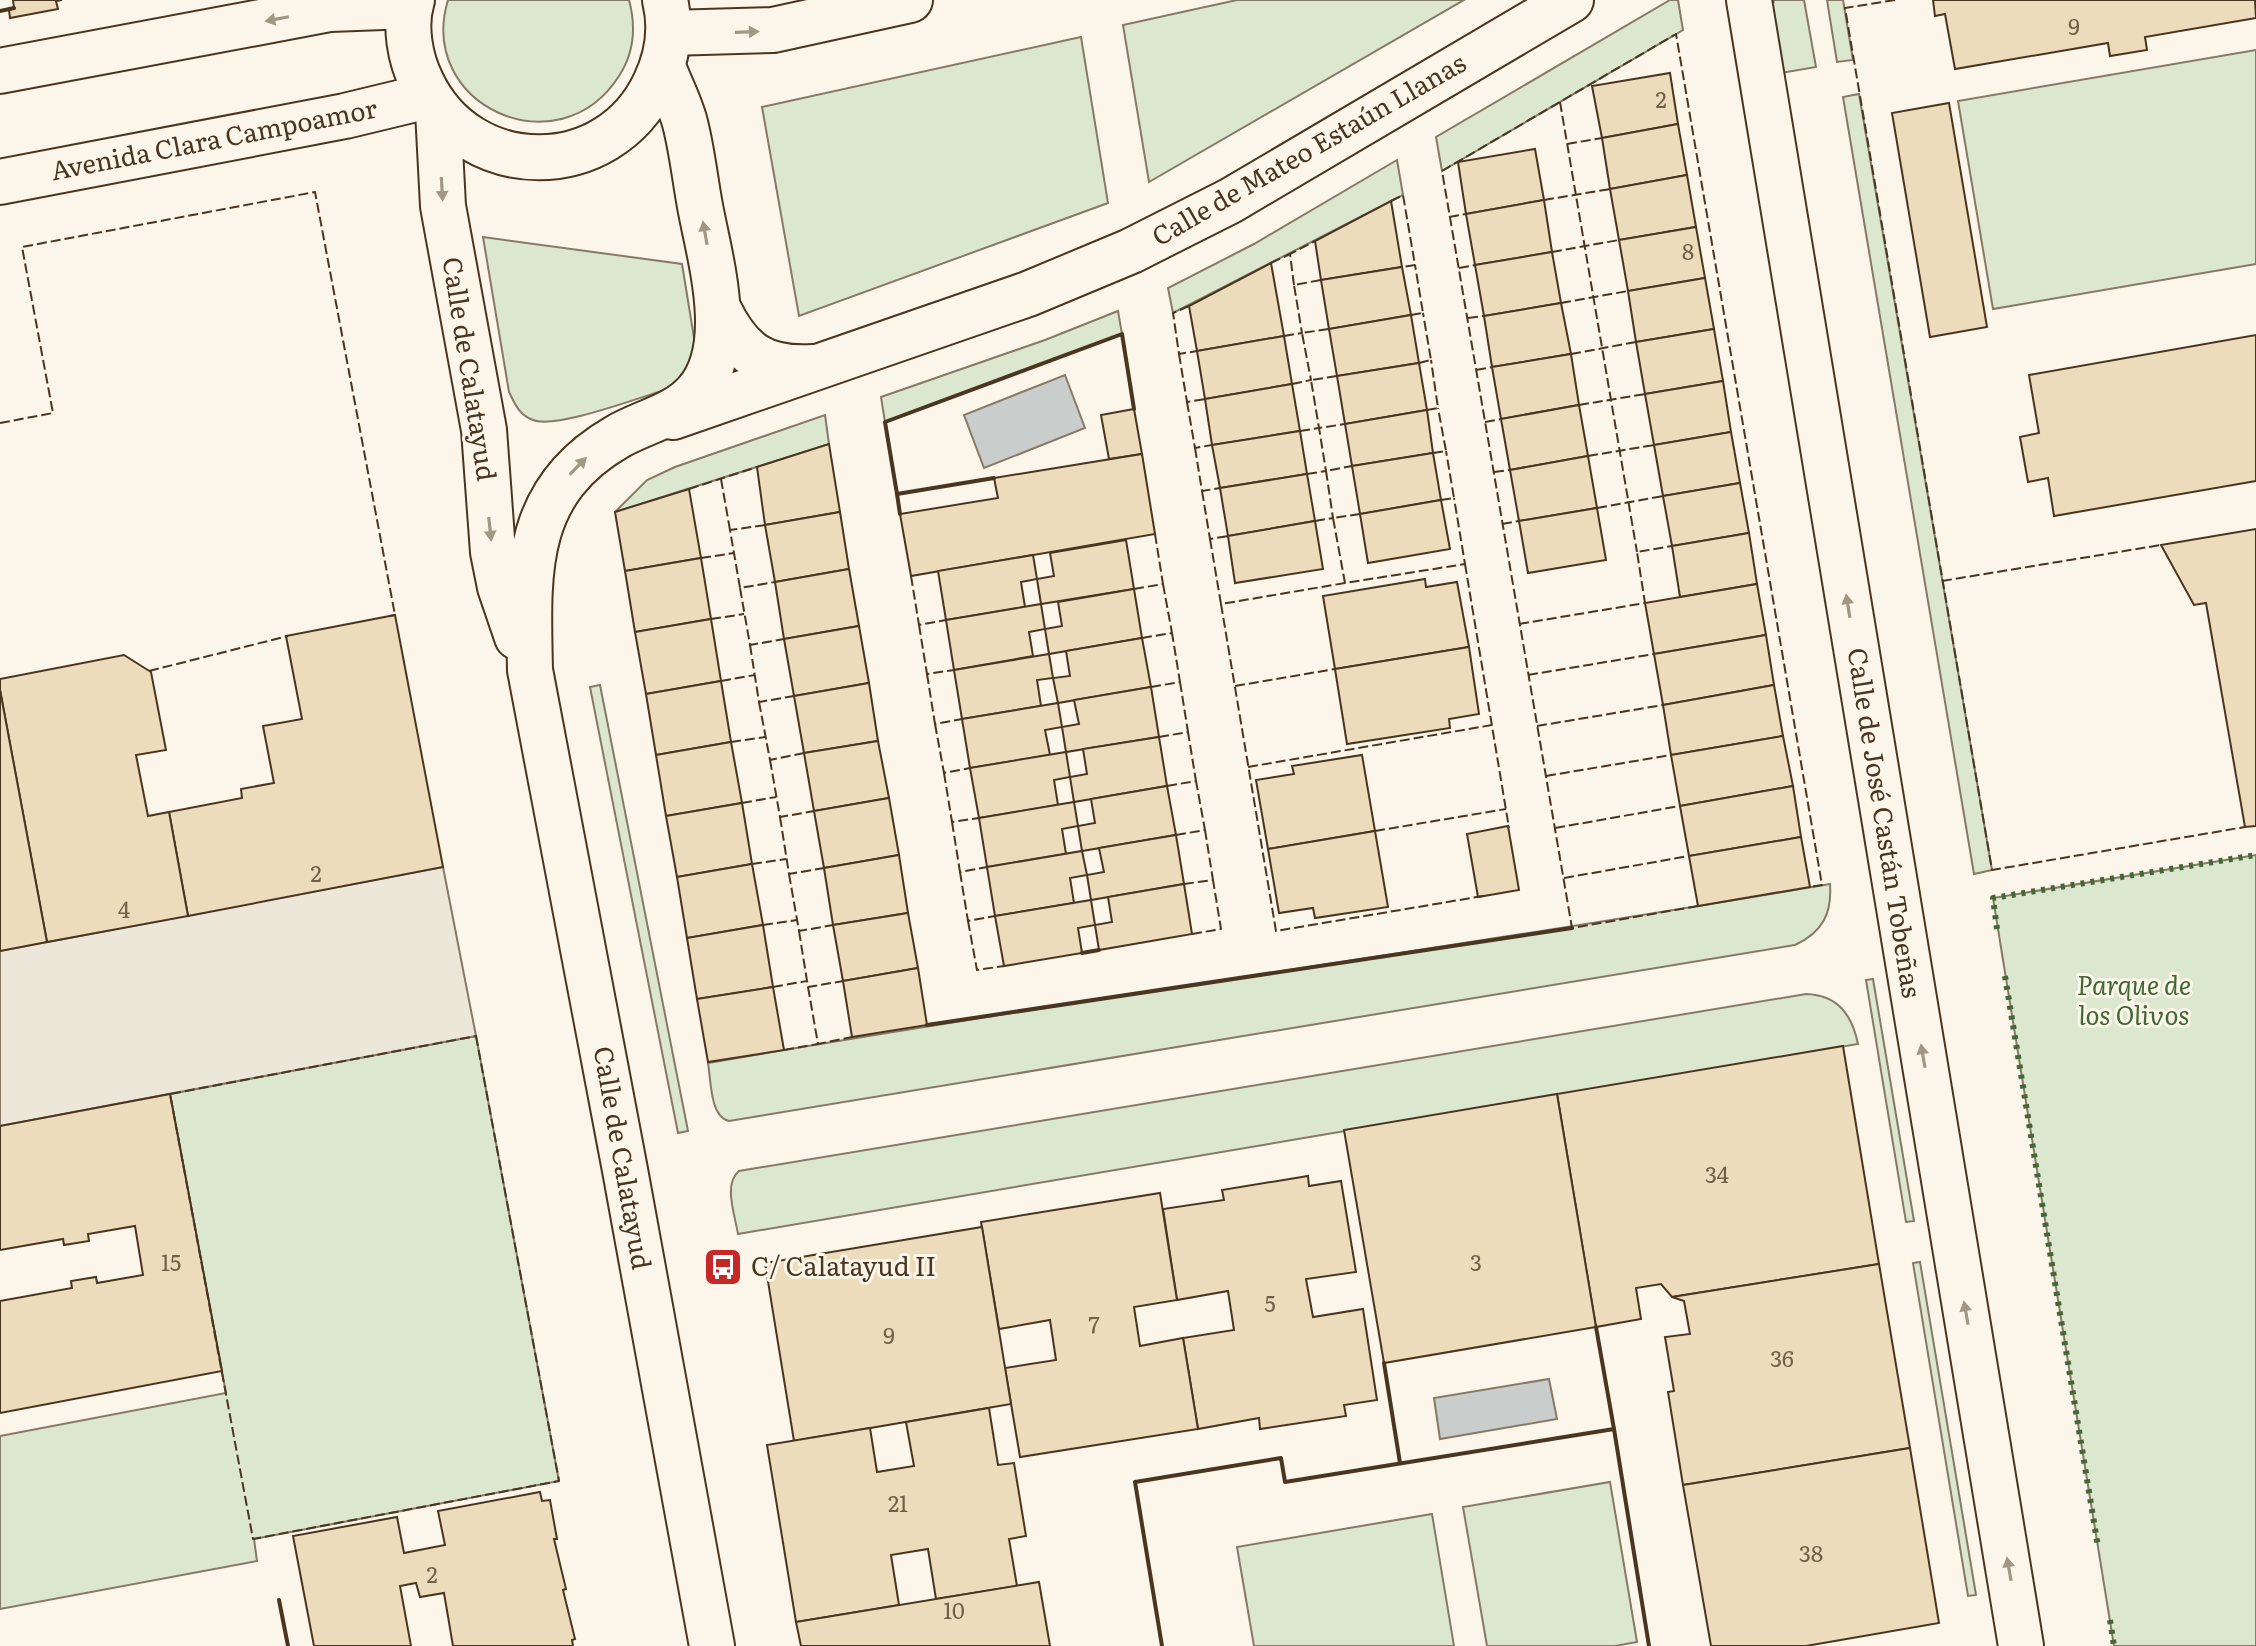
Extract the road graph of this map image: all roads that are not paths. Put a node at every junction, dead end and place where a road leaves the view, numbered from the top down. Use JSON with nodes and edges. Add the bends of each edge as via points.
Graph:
{"nodes":[{"id":1,"x":910,"y":0,"type":"edge"},
{"id":2,"x":1571,"y":0,"type":"edge"},
{"id":3,"x":1749,"y":0,"type":"edge"},
{"id":4,"x":411,"y":3,"type":"edge"},
{"id":5,"x":666,"y":33,"type":"edge"},
{"id":6,"x":0,"y":71,"type":"edge"},
{"id":7,"x":433,"y":104,"type":"junction"},
{"id":8,"x":0,"y":182,"type":"edge"},
{"id":9,"x":719,"y":310,"type":"junction"},
{"id":10,"x":815,"y":367,"type":"junction"},
{"id":11,"x":619,"y":436,"type":"junction"},
{"id":12,"x":530,"y":670,"type":"junction"},
{"id":13,"x":712,"y":1646,"type":"edge"},
{"id":14,"x":2021,"y":1646,"type":"edge"}],
"edges":[{"from":5,"to":1,"type":"street","one_way":true,"via":[[773,30]]},
{"from":2,"to":10,"type":"street","name":"Calle de Mateo Estaún Llanas","via":[[1230,201],[1155,239],[1028,294]]},
{"from":14,"to":3,"type":"street","name":"Calle de José Castán Tobeñas","one_way":true},
{"from":4,"to":6,"type":"street","one_way":true,"via":[[330,9]]},
{"from":4,"to":7,"type":"street","via":[[414,68]]},
{"from":5,"to":7,"type":"street","via":[[648,98],[626,125],[597,145],[564,156],[530,158],[495,151],[464,135]]},
{"from":9,"to":5,"type":"street","name":"Calle de Calatayud","one_way":true},
{"from":7,"to":8,"type":"street","name":"Avenida Clara Campoamor"},
{"from":7,"to":12,"type":"street","name":"Calle de Calatayud","one_way":true,"via":[[443,206],[484,430],[493,552]]},
{"from":9,"to":10,"type":"street","name":"Calle de Mateo Estaún Llanas","via":[[746,351],[790,369]]},
{"from":9,"to":11,"type":"street","name":"Calle de Calatayud","via":[[716,351],[697,392],[683,405]]},
{"from":10,"to":11,"type":"street","name":"Calle de Mateo Estaún Llanas"},
{"from":12,"to":11,"type":"street","name":"Calle de Calatayud","one_way":true,"via":[[528,600],[540,524],[558,489],[584,458]]},
{"from":12,"to":13,"type":"street","name":"Calle de Calatayud"}]}
